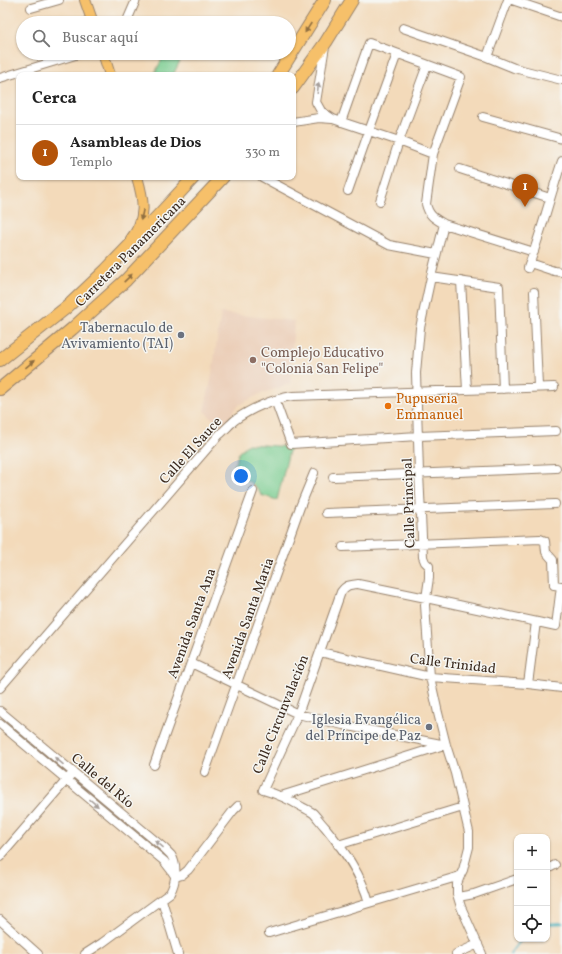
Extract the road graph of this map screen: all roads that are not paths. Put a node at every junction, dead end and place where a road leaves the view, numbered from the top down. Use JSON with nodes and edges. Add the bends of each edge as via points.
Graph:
{"nodes":[{"id":1,"x":59,"y":0,"type":"edge"},
{"id":2,"x":86,"y":0,"type":"edge"},
{"id":3,"x":136,"y":0,"type":"edge"},
{"id":4,"x":325,"y":0,"type":"edge"},
{"id":5,"x":352,"y":0,"type":"edge"},
{"id":6,"x":508,"y":0,"type":"edge"},
{"id":7,"x":512,"y":0,"type":"edge"},
{"id":8,"x":31,"y":8,"type":"dead end"},
{"id":9,"x":88,"y":16,"type":"edge"},
{"id":10,"x":129,"y":16,"type":"edge"},
{"id":11,"x":562,"y":17,"type":"edge"},
{"id":12,"x":403,"y":28,"type":"dead end"},
{"id":13,"x":326,"y":42,"type":"junction"},
{"id":14,"x":296,"y":46,"type":"edge"},
{"id":15,"x":397,"y":54,"type":"junction"},
{"id":16,"x":487,"y":57,"type":"junction"},
{"id":17,"x":59,"y":60,"type":"edge"},
{"id":18,"x":105,"y":60,"type":"edge"},
{"id":19,"x":287,"y":60,"type":"edge"},
{"id":20,"x":427,"y":65,"type":"junction"},
{"id":21,"x":20,"y":72,"type":"edge"},
{"id":22,"x":109,"y":72,"type":"edge"},
{"id":23,"x":280,"y":72,"type":"edge"},
{"id":24,"x":16,"y":73,"type":"edge"},
{"id":25,"x":0,"y":78,"type":"edge"},
{"id":26,"x":562,"y":80,"type":"edge"},
{"id":27,"x":296,"y":84,"type":"edge"},
{"id":28,"x":483,"y":117,"type":"dead end"},
{"id":29,"x":337,"y":120,"type":"junction"},
{"id":30,"x":296,"y":122,"type":"edge"},
{"id":31,"x":369,"y":131,"type":"junction"},
{"id":32,"x":562,"y":139,"type":"edge"},
{"id":33,"x":399,"y":141,"type":"junction"},
{"id":34,"x":433,"y":154,"type":"junction"},
{"id":35,"x":562,"y":161,"type":"edge"},
{"id":36,"x":460,"y":169,"type":"dead end"},
{"id":37,"x":138,"y":180,"type":"edge"},
{"id":38,"x":191,"y":180,"type":"edge"},
{"id":39,"x":220,"y":180,"type":"edge"},
{"id":40,"x":268,"y":180,"type":"edge"},
{"id":41,"x":348,"y":191,"type":"dead end"},
{"id":42,"x":550,"y":198,"type":"junction"},
{"id":43,"x":380,"y":201,"type":"dead end"},
{"id":44,"x":444,"y":224,"type":"junction"},
{"id":45,"x":534,"y":252,"type":"junction"},
{"id":46,"x":436,"y":254,"type":"junction"},
{"id":47,"x":106,"y":270,"type":"junction"},
{"id":48,"x":562,"y":272,"type":"edge"},
{"id":49,"x":431,"y":277,"type":"junction"},
{"id":50,"x":461,"y":282,"type":"junction"},
{"id":51,"x":534,"y":292,"type":"dead end"},
{"id":52,"x":0,"y":360,"type":"edge"},
{"id":53,"x":3,"y":384,"type":"edge"},
{"id":54,"x":554,"y":387,"type":"dead end"},
{"id":55,"x":538,"y":388,"type":"junction"},
{"id":56,"x":503,"y":389,"type":"junction"},
{"id":57,"x":467,"y":390,"type":"junction"},
{"id":58,"x":416,"y":391,"type":"junction"},
{"id":59,"x":275,"y":400,"type":"junction"},
{"id":60,"x":556,"y":431,"type":"dead end"},
{"id":61,"x":418,"y":436,"type":"junction"},
{"id":62,"x":556,"y":468,"type":"dead end"},
{"id":63,"x":314,"y":473,"type":"dead end"},
{"id":64,"x":419,"y":474,"type":"junction"},
{"id":65,"x":333,"y":477,"type":"dead end"},
{"id":66,"x":253,"y":492,"type":"dead end"},
{"id":67,"x":555,"y":504,"type":"dead end"},
{"id":68,"x":421,"y":509,"type":"junction"},
{"id":69,"x":326,"y":513,"type":"dead end"},
{"id":70,"x":422,"y":544,"type":"junction"},
{"id":71,"x":343,"y":547,"type":"dead end"},
{"id":72,"x":426,"y":598,"type":"junction"},
{"id":73,"x":536,"y":622,"type":"junction"},
{"id":74,"x":320,"y":652,"type":"junction"},
{"id":75,"x":191,"y":663,"type":"junction"},
{"id":76,"x":430,"y":677,"type":"junction"},
{"id":77,"x":528,"y":684,"type":"junction"},
{"id":78,"x":237,"y":685,"type":"junction"},
{"id":79,"x":0,"y":688,"type":"edge"},
{"id":80,"x":562,"y":688,"type":"edge"},
{"id":81,"x":0,"y":711,"type":"edge"},
{"id":82,"x":298,"y":714,"type":"junction"},
{"id":83,"x":0,"y":724,"type":"edge"},
{"id":84,"x":446,"y":745,"type":"junction"},
{"id":85,"x":154,"y":764,"type":"dead end"},
{"id":86,"x":73,"y":772,"type":"junction"},
{"id":87,"x":205,"y":772,"type":"dead end"},
{"id":88,"x":67,"y":780,"type":"junction"},
{"id":89,"x":281,"y":796,"type":"junction"},
{"id":90,"x":238,"y":806,"type":"dead end"},
{"id":91,"x":463,"y":807,"type":"junction"},
{"id":92,"x":338,"y":844,"type":"junction"},
{"id":93,"x":0,"y":857,"type":"edge"},
{"id":94,"x":555,"y":865,"type":"dead end"},
{"id":95,"x":550,"y":868,"type":"edge"},
{"id":96,"x":460,"y":876,"type":"junction"},
{"id":97,"x":175,"y":877,"type":"junction"},
{"id":98,"x":514,"y":880,"type":"edge"},
{"id":99,"x":458,"y":897,"type":"junction"},
{"id":100,"x":162,"y":900,"type":"junction"},
{"id":101,"x":369,"y":903,"type":"junction"},
{"id":102,"x":0,"y":920,"type":"edge"},
{"id":103,"x":269,"y":933,"type":"dead end"},
{"id":104,"x":478,"y":944,"type":"junction"},
{"id":105,"x":38,"y":954,"type":"edge"},
{"id":106,"x":85,"y":954,"type":"edge"},
{"id":107,"x":178,"y":954,"type":"edge"},
{"id":108,"x":456,"y":954,"type":"edge"},
{"id":109,"x":482,"y":954,"type":"edge"}],
"edges":[{"from":1,"to":8,"type":"street"},
{"from":2,"to":9,"type":"main road"},
{"from":3,"to":10,"type":"street"},
{"from":4,"to":14,"type":"highway","one_way":true},
{"from":5,"to":13,"type":"highway"},
{"from":6,"to":16,"type":"street"},
{"from":7,"to":11,"type":"street"},
{"from":12,"to":16,"type":"street"},
{"from":13,"to":27,"type":"highway"},
{"from":29,"to":13,"type":"street","one_way":true,"via":[[321,111],[316,102]]},
{"from":15,"to":20,"type":"street"},
{"from":15,"to":29,"type":"street","via":[[368,43]]},
{"from":15,"to":31,"type":"street"},
{"from":16,"to":26,"type":"street","via":[[514,68]]},
{"from":17,"to":21,"type":"street"},
{"from":18,"to":22,"type":"main road"},
{"from":19,"to":23,"type":"highway","one_way":true},
{"from":20,"to":33,"type":"street"},
{"from":20,"to":34,"type":"street","via":[[461,77]]},
{"from":24,"to":25,"type":"street"},
{"from":28,"to":32,"type":"street"},
{"from":29,"to":30,"type":"street","via":[[319,118]]},
{"from":29,"to":31,"type":"street"},
{"from":31,"to":33,"type":"street"},
{"from":31,"to":41,"type":"street"},
{"from":33,"to":34,"type":"street"},
{"from":33,"to":43,"type":"street"},
{"from":34,"to":44,"type":"street","via":[[426,204],[431,216]]},
{"from":35,"to":42,"type":"street"},
{"from":36,"to":42,"type":"street"},
{"from":37,"to":47,"type":"main road","one_way":true,"via":[[144,206],[140,222],[133,237]]},
{"from":38,"to":47,"type":"highway","name":"Carretera Panamericana"},
{"from":53,"to":39,"type":"highway","name":"Carretera Panamericana","one_way":true,"via":[[72,329],[126,280]]},
{"from":40,"to":46,"type":"street","via":[[389,244]]},
{"from":42,"to":45,"type":"street"},
{"from":44,"to":45,"type":"street"},
{"from":44,"to":46,"type":"street","name":"Calle Principal"},
{"from":45,"to":48,"type":"street","via":[[529,266]]},
{"from":46,"to":49,"type":"street","name":"Calle Principal"},
{"from":47,"to":52,"type":"highway","name":"Carretera Panamericana","via":[[68,307]]},
{"from":49,"to":50,"type":"street"},
{"from":49,"to":58,"type":"street","name":"Calle Principal","via":[[420,328]]},
{"from":50,"to":56,"type":"street","via":[[499,287]]},
{"from":50,"to":57,"type":"street"},
{"from":51,"to":55,"type":"street"},
{"from":54,"to":55,"type":"street","name":"Calle El Sauce"},
{"from":55,"to":56,"type":"street","name":"Calle El Sauce"},
{"from":56,"to":57,"type":"street","name":"Calle El Sauce"},
{"from":57,"to":58,"type":"street","name":"Calle El Sauce"},
{"from":58,"to":59,"type":"street","name":"Calle El Sauce","via":[[293,396]]},
{"from":58,"to":61,"type":"street","name":"Calle Principal"},
{"from":59,"to":61,"type":"street","via":[[291,444]]},
{"from":59,"to":79,"type":"street","name":"Calle El Sauce","via":[[234,420]]},
{"from":60,"to":61,"type":"street"},
{"from":61,"to":64,"type":"street","name":"Calle Principal"},
{"from":62,"to":64,"type":"street"},
{"from":63,"to":78,"type":"street","name":"Avenida Santa Maria"},
{"from":64,"to":65,"type":"street"},
{"from":64,"to":68,"type":"street","name":"Calle Principal"},
{"from":66,"to":75,"type":"street","name":"Avenida Santa Ana"},
{"from":67,"to":68,"type":"street"},
{"from":68,"to":69,"type":"street"},
{"from":68,"to":70,"type":"street","name":"Calle Principal"},
{"from":70,"to":71,"type":"street"},
{"from":70,"to":72,"type":"street","name":"Calle Principal","via":[[423,559],[429,569]]},
{"from":70,"to":73,"type":"street","name":"Calle Circunvalación","via":[[540,539],[545,541],[546,552],[553,560],[554,585],[561,586],[556,626]]},
{"from":72,"to":73,"type":"street","name":"Calle Circunvalación"},
{"from":72,"to":74,"type":"street","name":"Calle Circunvalación","via":[[358,584],[344,587]]},
{"from":72,"to":76,"type":"street","name":"Calle Principal"},
{"from":73,"to":77,"type":"street"},
{"from":74,"to":76,"type":"street","name":"Calle Trinidad"},
{"from":74,"to":82,"type":"street","name":"Calle Circunvalación"},
{"from":75,"to":78,"type":"street"},
{"from":75,"to":85,"type":"street","name":"Avenida Santa Ana"},
{"from":76,"to":77,"type":"street","name":"Calle Trinidad"},
{"from":76,"to":84,"type":"street","name":"Calle Principal"},
{"from":77,"to":80,"type":"street","name":"Calle Trinidad"},
{"from":78,"to":82,"type":"street"},
{"from":78,"to":87,"type":"street","name":"Avenida Santa Maria"},
{"from":86,"to":81,"type":"street","name":"Calle del Río","one_way":true},
{"from":82,"to":84,"type":"street"},
{"from":82,"to":89,"type":"street","name":"Calle Circunvalación","via":[[263,790]]},
{"from":83,"to":88,"type":"street","name":"Calle del Río"},
{"from":84,"to":89,"type":"street"},
{"from":84,"to":91,"type":"street","name":"Calle Principal"},
{"from":86,"to":88,"type":"street"},
{"from":97,"to":86,"type":"street","name":"Calle del Río","one_way":true,"via":[[171,855]]},
{"from":88,"to":93,"type":"street"},
{"from":88,"to":97,"type":"street","name":"Calle del Río","one_way":true,"via":[[164,861]]},
{"from":89,"to":92,"type":"street","name":"Calle Circunvalación","via":[[313,813]]},
{"from":90,"to":97,"type":"street","via":[[188,870]]},
{"from":91,"to":92,"type":"street"},
{"from":91,"to":96,"type":"street","name":"Calle Principal","via":[[470,839],[466,862]]},
{"from":92,"to":101,"type":"street","name":"Calle Circunvalación","via":[[360,877]]},
{"from":94,"to":95,"type":"street"},
{"from":96,"to":99,"type":"street","name":"Calle Principal","via":[[457,884]]},
{"from":96,"to":101,"type":"street"},
{"from":97,"to":100,"type":"street","via":[[174,887]]},
{"from":98,"to":99,"type":"street"},
{"from":99,"to":104,"type":"street","name":"Calle Principal"},
{"from":100,"to":106,"type":"street"},
{"from":100,"to":107,"type":"street"},
{"from":101,"to":103,"type":"street"},
{"from":102,"to":105,"type":"street"},
{"from":104,"to":108,"type":"street"},
{"from":104,"to":109,"type":"street","name":"Calle Principal"}]}
